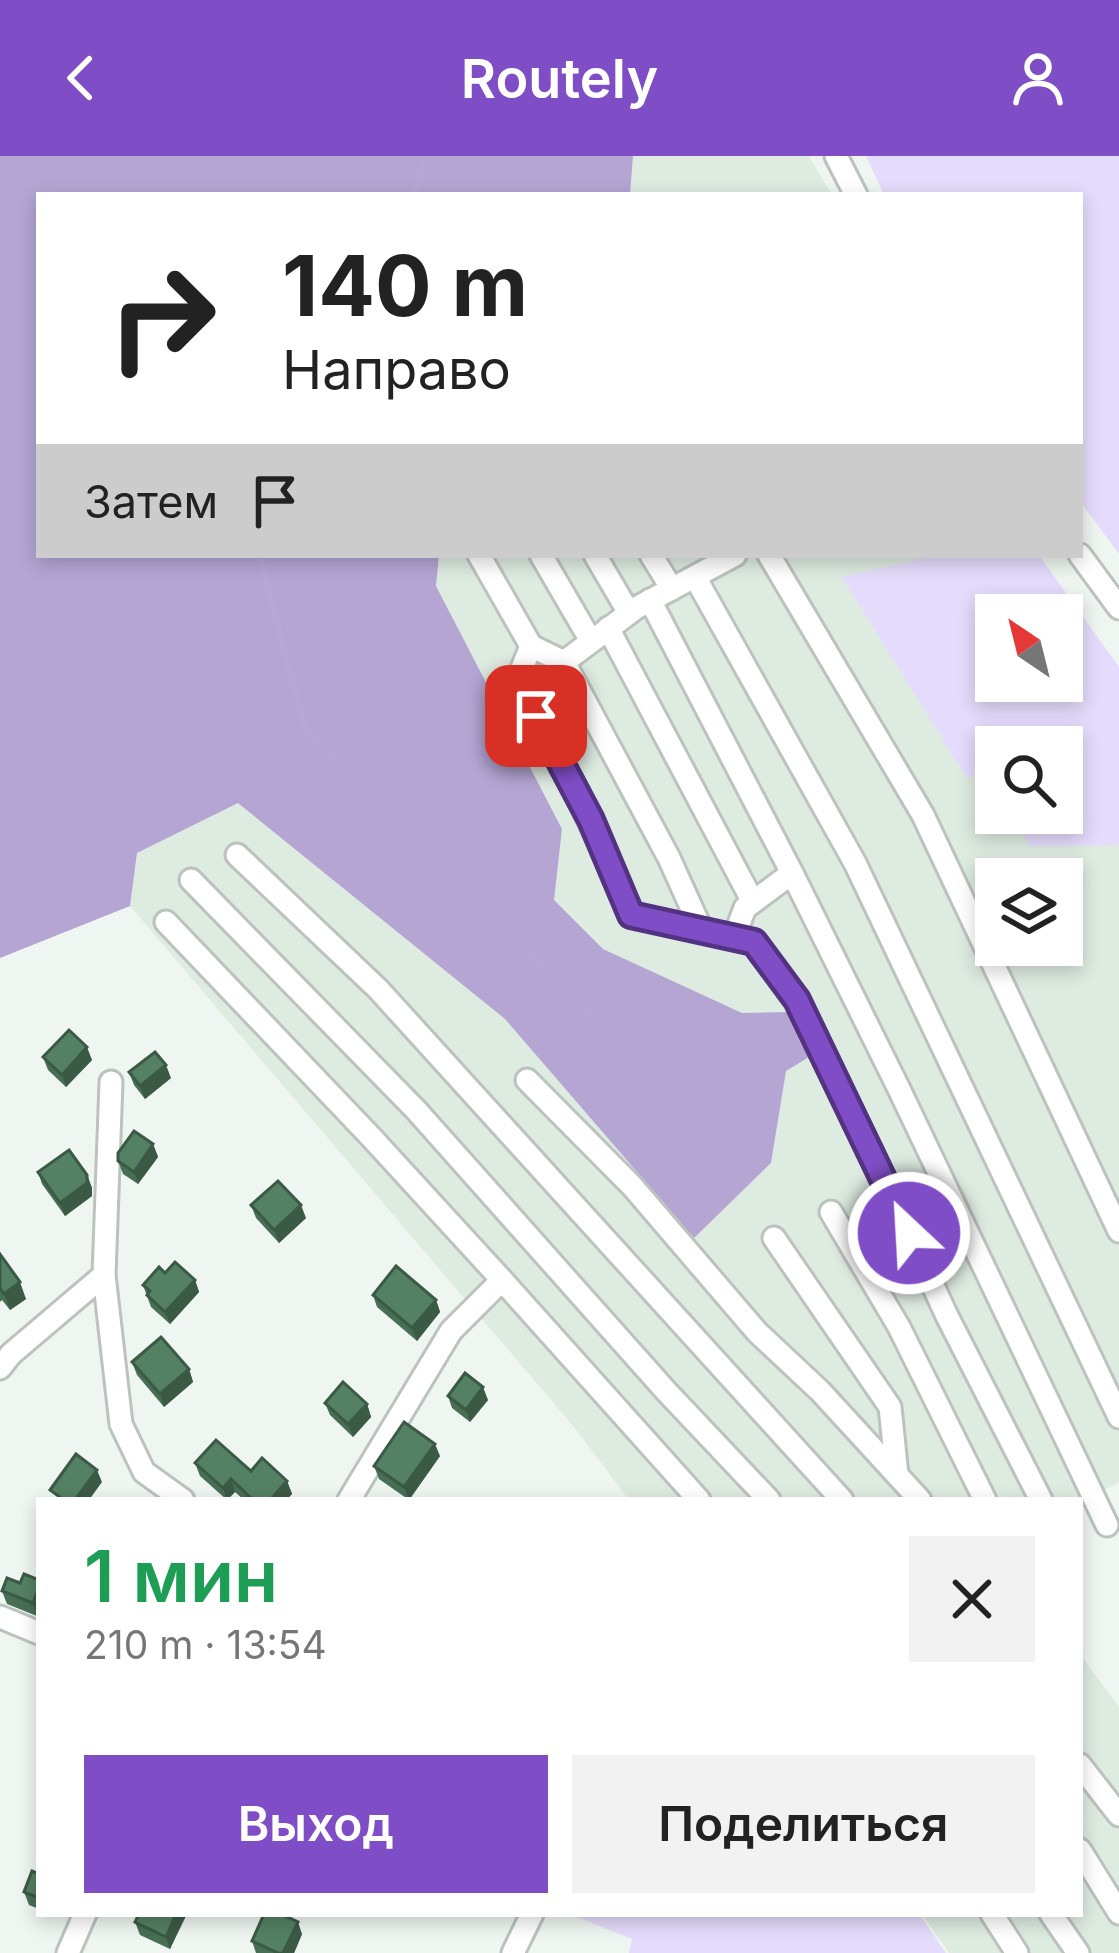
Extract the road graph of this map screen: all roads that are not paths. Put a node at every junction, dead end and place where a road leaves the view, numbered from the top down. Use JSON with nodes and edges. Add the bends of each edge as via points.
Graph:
{"nodes":[{"id":1,"x":836,"y":156,"type":"edge"},
{"id":2,"x":854,"y":192,"type":"edge"},
{"id":3,"x":481,"y":558,"type":"edge"},
{"id":4,"x":543,"y":558,"type":"edge"},
{"id":5,"x":597,"y":558,"type":"edge"},
{"id":6,"x":653,"y":558,"type":"edge"},
{"id":7,"x":729,"y":558,"type":"edge"},
{"id":8,"x":771,"y":558,"type":"edge"},
{"id":9,"x":1082,"y":558,"type":"edge"},
{"id":10,"x":694,"y":577,"type":"junction"},
{"id":11,"x":672,"y":589,"type":"junction"},
{"id":12,"x":650,"y":600,"type":"junction"},
{"id":13,"x":1119,"y":608,"type":"edge"},
{"id":14,"x":629,"y":613,"type":"junction"},
{"id":15,"x":600,"y":635,"type":"junction"},
{"id":16,"x":531,"y":646,"type":"junction"},
{"id":17,"x":564,"y":662,"type":"junction"},
{"id":18,"x":237,"y":855,"type":"dead end"},
{"id":19,"x":792,"y":873,"type":"junction"},
{"id":20,"x":191,"y":880,"type":"dead end"},
{"id":21,"x":753,"y":902,"type":"junction"},
{"id":22,"x":166,"y":922,"type":"dead end"},
{"id":23,"x":701,"y":929,"type":"junction"},
{"id":24,"x":734,"y":937,"type":"junction"},
{"id":25,"x":527,"y":1080,"type":"dead end"},
{"id":26,"x":111,"y":1082,"type":"dead end"},
{"id":27,"x":831,"y":1212,"type":"dead end"},
{"id":28,"x":1119,"y":1231,"type":"edge"},
{"id":29,"x":774,"y":1238,"type":"dead end"},
{"id":30,"x":104,"y":1275,"type":"junction"},
{"id":31,"x":502,"y":1280,"type":"junction"},
{"id":32,"x":0,"y":1368,"type":"edge"},
{"id":33,"x":1119,"y":1417,"type":"edge"},
{"id":34,"x":898,"y":1476,"type":"junction"},
{"id":35,"x":179,"y":1497,"type":"edge"},
{"id":36,"x":351,"y":1497,"type":"edge"},
{"id":37,"x":696,"y":1497,"type":"edge"},
{"id":38,"x":766,"y":1497,"type":"edge"},
{"id":39,"x":839,"y":1497,"type":"edge"},
{"id":40,"x":917,"y":1497,"type":"edge"},
{"id":41,"x":983,"y":1497,"type":"edge"},
{"id":42,"x":1039,"y":1497,"type":"edge"},
{"id":43,"x":1083,"y":1518,"type":"edge"},
{"id":44,"x":1113,"y":1527,"type":"edge"},
{"id":45,"x":0,"y":1618,"type":"edge"},
{"id":46,"x":36,"y":1632,"type":"edge"},
{"id":47,"x":1083,"y":1769,"type":"edge"},
{"id":48,"x":1119,"y":1815,"type":"edge"},
{"id":49,"x":1083,"y":1855,"type":"edge"},
{"id":50,"x":1119,"y":1913,"type":"edge"},
{"id":51,"x":84,"y":1917,"type":"edge"},
{"id":52,"x":531,"y":1917,"type":"edge"},
{"id":53,"x":994,"y":1917,"type":"edge"},
{"id":54,"x":1053,"y":1917,"type":"edge"},
{"id":55,"x":68,"y":1953,"type":"edge"},
{"id":56,"x":513,"y":1953,"type":"edge"},
{"id":57,"x":1017,"y":1953,"type":"edge"},
{"id":58,"x":1078,"y":1953,"type":"edge"}],
"edges":[{"from":1,"to":2,"type":"street"},
{"from":3,"to":16,"type":"street"},
{"from":4,"to":15,"type":"street"},
{"from":5,"to":14,"type":"street"},
{"from":6,"to":11,"type":"street"},
{"from":7,"to":10,"type":"street"},
{"from":8,"to":28,"type":"street","via":[[923,815]]},
{"from":9,"to":13,"type":"street"},
{"from":10,"to":11,"type":"street"},
{"from":10,"to":33,"type":"street","via":[[855,863]]},
{"from":11,"to":12,"type":"street"},
{"from":12,"to":14,"type":"street"},
{"from":12,"to":19,"type":"street"},
{"from":14,"to":15,"type":"street"},
{"from":15,"to":17,"type":"street"},
{"from":15,"to":21,"type":"street"},
{"from":16,"to":17,"type":"street"},
{"from":16,"to":23,"type":"street","via":[[517,681],[631,915]]},
{"from":17,"to":23,"type":"street"},
{"from":18,"to":39,"type":"street","via":[[378,989]]},
{"from":19,"to":21,"type":"street"},
{"from":19,"to":44,"type":"street"},
{"from":20,"to":38,"type":"street","via":[[416,1111]]},
{"from":21,"to":24,"type":"street"},
{"from":22,"to":31,"type":"street"},
{"from":23,"to":24,"type":"street"},
{"from":24,"to":42,"type":"street","via":[[754,942],[797,1000]]},
{"from":25,"to":34,"type":"street"},
{"from":26,"to":30,"type":"street"},
{"from":27,"to":41,"type":"street"},
{"from":29,"to":34,"type":"street","via":[[890,1407]]},
{"from":30,"to":32,"type":"street"},
{"from":30,"to":35,"type":"street","via":[[121,1424],[144,1472]]},
{"from":31,"to":36,"type":"street","via":[[451,1330]]},
{"from":31,"to":37,"type":"street"},
{"from":34,"to":40,"type":"street"},
{"from":43,"to":44,"type":"street"},
{"from":45,"to":46,"type":"street"},
{"from":47,"to":48,"type":"street"},
{"from":49,"to":50,"type":"street"},
{"from":51,"to":55,"type":"street"},
{"from":52,"to":56,"type":"street"},
{"from":53,"to":57,"type":"street"},
{"from":54,"to":58,"type":"street"}]}
